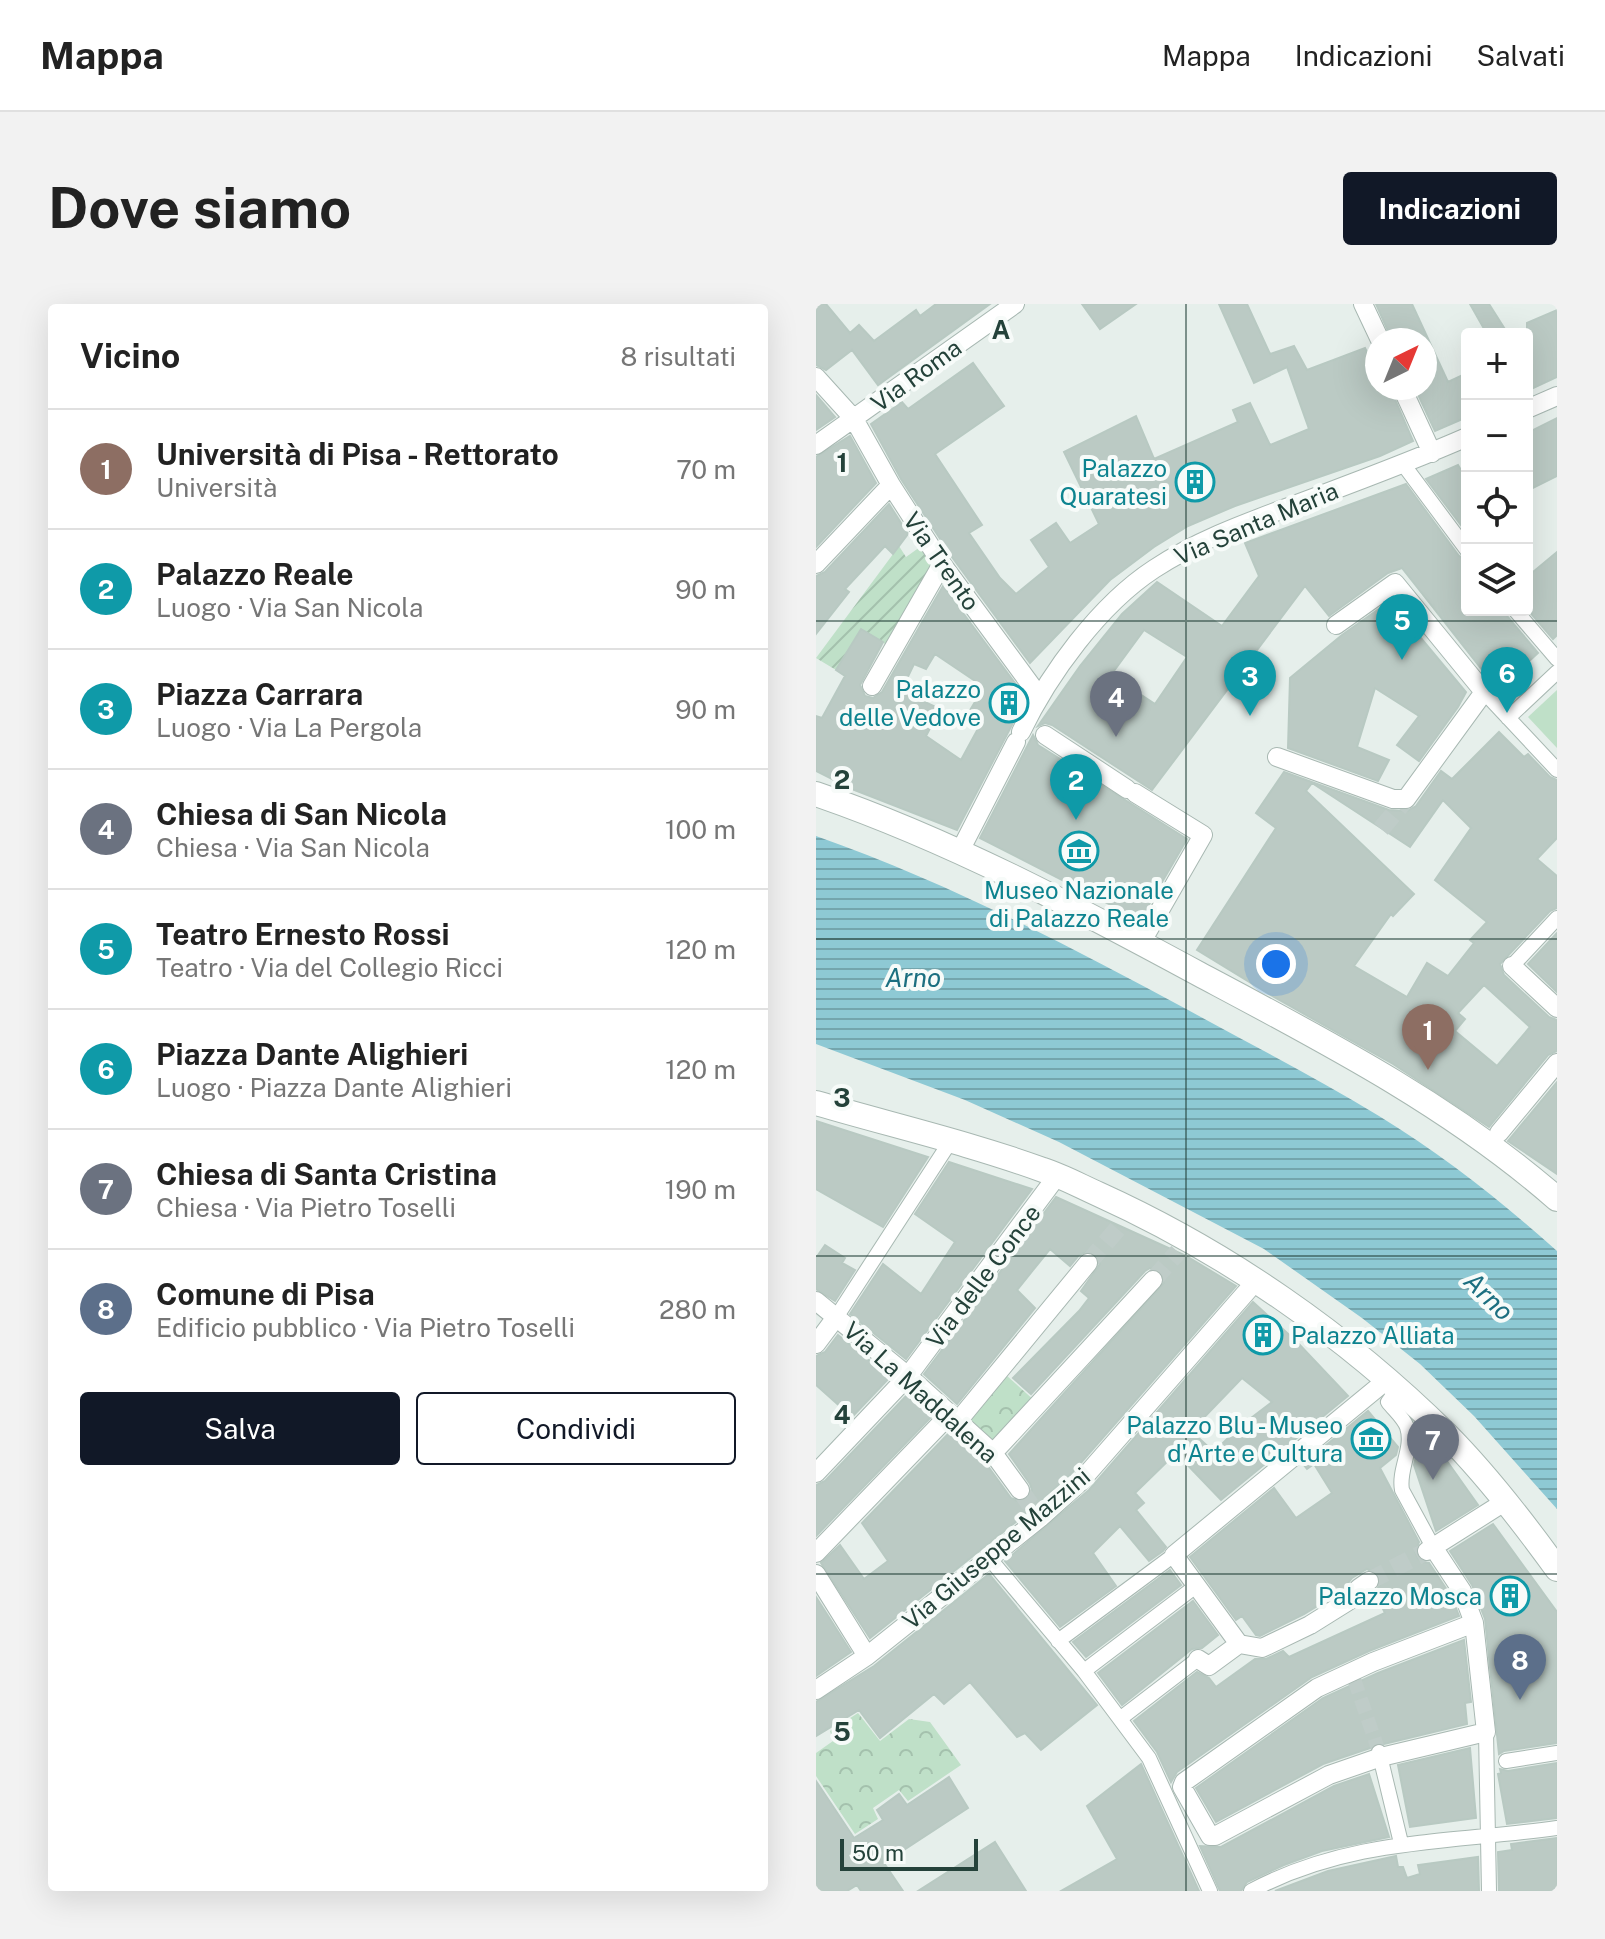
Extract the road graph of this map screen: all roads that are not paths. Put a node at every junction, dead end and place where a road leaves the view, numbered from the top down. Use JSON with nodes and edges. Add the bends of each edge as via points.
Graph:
{"nodes":[{"id":1,"x":1015,"y":304,"type":"edge"},
{"id":2,"x":1363,"y":304,"type":"edge"},
{"id":3,"x":1374,"y":328,"type":"edge"},
{"id":4,"x":816,"y":377,"type":"edge"},
{"id":5,"x":1557,"y":396,"type":"edge"},
{"id":6,"x":1408,"y":400,"type":"edge"},
{"id":7,"x":1533,"y":406,"type":"edge"},
{"id":8,"x":854,"y":419,"type":"junction"},
{"id":9,"x":1461,"y":440,"type":"edge"},
{"id":10,"x":816,"y":445,"type":"edge"},
{"id":11,"x":1432,"y":453,"type":"junction"},
{"id":12,"x":1403,"y":464,"type":"junction"},
{"id":13,"x":891,"y":485,"type":"junction"},
{"id":14,"x":1463,"y":544,"type":"edge"},
{"id":15,"x":816,"y":564,"type":"edge"},
{"id":16,"x":942,"y":564,"type":"junction"},
{"id":17,"x":1520,"y":616,"type":"edge"},
{"id":18,"x":1336,"y":625,"type":"dead end"},
{"id":19,"x":1557,"y":659,"type":"edge"},
{"id":20,"x":1557,"y":672,"type":"edge"},
{"id":21,"x":872,"y":686,"type":"dead end"},
{"id":22,"x":1484,"y":692,"type":"junction"},
{"id":23,"x":1039,"y":696,"type":"junction"},
{"id":24,"x":1508,"y":718,"type":"junction"},
{"id":25,"x":1029,"y":732,"type":"junction"},
{"id":26,"x":1277,"y":757,"type":"dead end"},
{"id":27,"x":1557,"y":770,"type":"edge"},
{"id":28,"x":816,"y":794,"type":"edge"},
{"id":29,"x":960,"y":851,"type":"junction"},
{"id":30,"x":1557,"y":918,"type":"edge"},
{"id":31,"x":1141,"y":943,"type":"junction"},
{"id":32,"x":1512,"y":966,"type":"joint"},
{"id":33,"x":1557,"y":1008,"type":"edge"},
{"id":34,"x":1557,"y":1063,"type":"edge"},
{"id":35,"x":816,"y":1103,"type":"edge"},
{"id":36,"x":1494,"y":1139,"type":"junction"},
{"id":37,"x":950,"y":1142,"type":"junction"},
{"id":38,"x":1057,"y":1176,"type":"junction"},
{"id":39,"x":1557,"y":1199,"type":"edge"},
{"id":40,"x":1088,"y":1263,"type":"tunnel mouth"},
{"id":41,"x":1153,"y":1280,"type":"tunnel mouth"},
{"id":42,"x":1256,"y":1281,"type":"junction"},
{"id":43,"x":816,"y":1301,"type":"edge"},
{"id":44,"x":837,"y":1316,"type":"junction"},
{"id":45,"x":816,"y":1344,"type":"edge"},
{"id":46,"x":908,"y":1376,"type":"junction"},
{"id":47,"x":1393,"y":1384,"type":"junction"},
{"id":48,"x":954,"y":1418,"type":"junction"},
{"id":49,"x":993,"y":1453,"type":"junction"},
{"id":50,"x":816,"y":1473,"type":"edge"},
{"id":51,"x":1020,"y":1490,"type":"tunnel mouth"},
{"id":52,"x":1506,"y":1501,"type":"junction"},
{"id":53,"x":1430,"y":1549,"type":"junction"},
{"id":54,"x":816,"y":1553,"type":"edge"},
{"id":55,"x":1174,"y":1555,"type":"junction"},
{"id":56,"x":989,"y":1558,"type":"junction"},
{"id":57,"x":1557,"y":1569,"type":"edge"},
{"id":58,"x":816,"y":1574,"type":"edge"},
{"id":59,"x":1369,"y":1581,"type":"tunnel mouth"},
{"id":60,"x":1196,"y":1586,"type":"junction"},
{"id":61,"x":1474,"y":1623,"type":"junction"},
{"id":62,"x":1058,"y":1641,"type":"junction"},
{"id":63,"x":1239,"y":1644,"type":"junction"},
{"id":64,"x":867,"y":1656,"type":"junction"},
{"id":65,"x":1198,"y":1659,"type":"joint"},
{"id":66,"x":1084,"y":1671,"type":"junction"},
{"id":67,"x":816,"y":1690,"type":"edge"},
{"id":68,"x":1121,"y":1718,"type":"junction"},
{"id":69,"x":1486,"y":1732,"type":"junction"},
{"id":70,"x":1557,"y":1753,"type":"edge"},
{"id":71,"x":1380,"y":1754,"type":"junction"},
{"id":72,"x":1497,"y":1762,"type":"junction"},
{"id":73,"x":1557,"y":1828,"type":"edge"},
{"id":74,"x":1487,"y":1837,"type":"junction"},
{"id":75,"x":1401,"y":1843,"type":"junction"},
{"id":76,"x":1210,"y":1891,"type":"edge"},
{"id":77,"x":1251,"y":1891,"type":"edge"},
{"id":78,"x":1489,"y":1891,"type":"edge"}],
"edges":[{"from":1,"to":8,"type":"street","name":"Via Roma"},
{"from":2,"to":3,"type":"street"},
{"from":4,"to":8,"type":"street","name":"Via Trento"},
{"from":5,"to":7,"type":"street"},
{"from":6,"to":11,"type":"street"},
{"from":8,"to":10,"type":"street","name":"Via Roma"},
{"from":8,"to":13,"type":"street","name":"Via Trento"},
{"from":9,"to":11,"type":"street","name":"Via Santa Maria"},
{"from":11,"to":12,"type":"street","name":"Via Santa Maria"},
{"from":12,"to":14,"type":"street"},
{"from":12,"to":23,"type":"street","name":"Via Santa Maria","via":[[1241,524],[1152,570],[1078,642]]},
{"from":13,"to":15,"type":"street"},
{"from":13,"to":16,"type":"street","name":"Via Trento"},
{"from":16,"to":21,"type":"street"},
{"from":16,"to":23,"type":"street","name":"Via Trento"},
{"from":17,"to":19,"type":"street"},
{"from":18,"to":22,"type":"street","via":[[1395,583]]},
{"from":20,"to":24,"type":"street"},
{"from":22,"to":24,"type":"street"},
{"from":22,"to":26,"type":"street","via":[[1404,802]]},
{"from":23,"to":25,"type":"street","name":"Via Santa Maria"},
{"from":24,"to":27,"type":"street"},
{"from":25,"to":29,"type":"street","name":"Via Santa Maria"},
{"from":25,"to":31,"type":"street","via":[[1203,835]]},
{"from":28,"to":29,"type":"street"},
{"from":29,"to":31,"type":"street"},
{"from":30,"to":32,"type":"street"},
{"from":31,"to":36,"type":"street"},
{"from":32,"to":33,"type":"street"},
{"from":34,"to":36,"type":"street"},
{"from":35,"to":37,"type":"street"},
{"from":36,"to":39,"type":"street"},
{"from":37,"to":38,"type":"street"},
{"from":37,"to":44,"type":"street"},
{"from":38,"to":42,"type":"street","via":[[1126,1218]]},
{"from":38,"to":46,"type":"street","name":"Via delle Conce"},
{"from":40,"to":48,"type":"street"},
{"from":41,"to":49,"type":"street"},
{"from":42,"to":47,"type":"street"},
{"from":42,"to":56,"type":"street","name":"Via Giuseppe Mazzini","via":[[1080,1482]]},
{"from":43,"to":44,"type":"street","name":"Via La Maddalena"},
{"from":44,"to":45,"type":"street"},
{"from":44,"to":46,"type":"street","name":"Via La Maddalena"},
{"from":46,"to":48,"type":"street","name":"Via La Maddalena"},
{"from":46,"to":50,"type":"street","name":"Via delle Conce"},
{"from":47,"to":52,"type":"street"},
{"from":47,"to":53,"type":"street","via":[[1388,1402],[1408,1429],[1402,1490]]},
{"from":47,"to":55,"type":"street"},
{"from":48,"to":49,"type":"street","name":"Via La Maddalena"},
{"from":48,"to":54,"type":"street"},
{"from":49,"to":51,"type":"street","name":"Via La Maddalena"},
{"from":52,"to":53,"type":"street"},
{"from":52,"to":57,"type":"street"},
{"from":53,"to":61,"type":"street","via":[[1462,1591]]},
{"from":55,"to":60,"type":"street"},
{"from":55,"to":62,"type":"street"},
{"from":56,"to":62,"type":"street"},
{"from":56,"to":64,"type":"street","name":"Via Giuseppe Mazzini"},
{"from":58,"to":64,"type":"street"},
{"from":59,"to":63,"type":"street","via":[[1310,1625],[1262,1648]]},
{"from":60,"to":63,"type":"street"},
{"from":60,"to":66,"type":"street"},
{"from":61,"to":69,"type":"street"},
{"from":61,"to":71,"type":"street","via":[[1317,1688],[1182,1787],[1210,1836],[1215,1836]]},
{"from":62,"to":66,"type":"street"},
{"from":63,"to":65,"type":"street","via":[[1209,1666]]},
{"from":64,"to":67,"type":"street","name":"Via Giuseppe Mazzini"},
{"from":65,"to":68,"type":"street"},
{"from":66,"to":68,"type":"street"},
{"from":68,"to":76,"type":"street","via":[[1149,1758]]},
{"from":69,"to":71,"type":"street"},
{"from":69,"to":72,"type":"street"},
{"from":70,"to":72,"type":"street"},
{"from":71,"to":75,"type":"street"},
{"from":72,"to":74,"type":"street"},
{"from":73,"to":74,"type":"street"},
{"from":74,"to":75,"type":"street"},
{"from":74,"to":78,"type":"street"},
{"from":75,"to":77,"type":"street","via":[[1322,1860]]}]}
